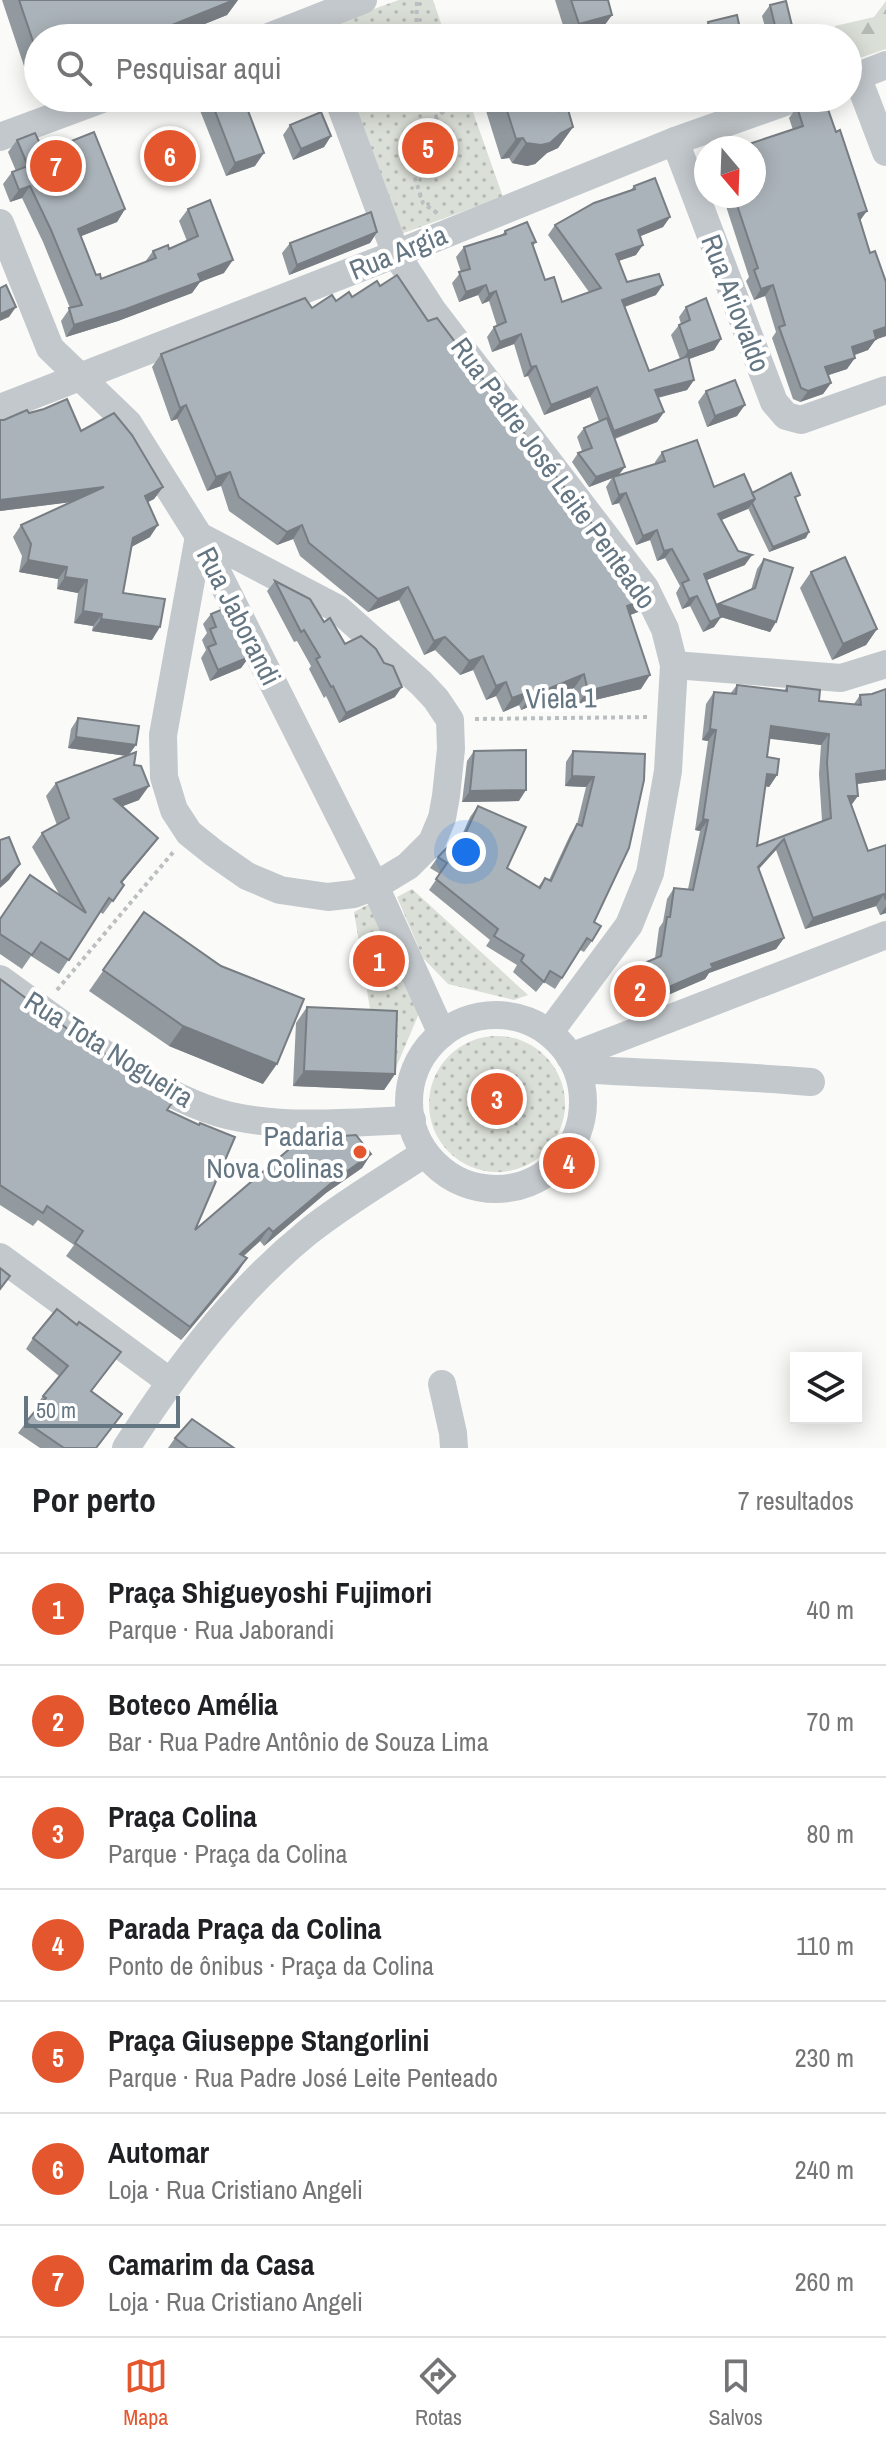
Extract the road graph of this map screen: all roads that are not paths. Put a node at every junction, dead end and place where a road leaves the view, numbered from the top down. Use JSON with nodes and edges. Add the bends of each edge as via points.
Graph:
{"nodes":[{"id":1,"x":363,"y":0,"type":"edge"},
{"id":2,"x":322,"y":24,"type":"edge"},
{"id":3,"x":886,"y":65,"type":"edge"},
{"id":4,"x":862,"y":74,"type":"edge"},
{"id":5,"x":862,"y":98,"type":"edge"},
{"id":6,"x":67,"y":112,"type":"edge"},
{"id":7,"x":343,"y":112,"type":"edge"},
{"id":8,"x":757,"y":112,"type":"edge"},
{"id":9,"x":0,"y":137,"type":"edge"},
{"id":10,"x":675,"y":141,"type":"junction"},
{"id":11,"x":886,"y":152,"type":"edge"},
{"id":12,"x":0,"y":223,"type":"edge"},
{"id":13,"x":396,"y":254,"type":"junction"},
{"id":14,"x":78,"y":376,"type":"junction"},
{"id":15,"x":886,"y":390,"type":"edge"},
{"id":16,"x":0,"y":408,"type":"edge"},
{"id":17,"x":199,"y":536,"type":"junction"},
{"id":18,"x":886,"y":664,"type":"edge"},
{"id":19,"x":674,"y":665,"type":"junction"},
{"id":20,"x":375,"y":886,"type":"junction"},
{"id":21,"x":886,"y":935,"type":"edge"},
{"id":22,"x":0,"y":979,"type":"edge"},
{"id":23,"x":549,"y":1033,"type":"junction"},
{"id":24,"x":442,"y":1034,"type":"junction"},
{"id":25,"x":573,"y":1063,"type":"junction"},
{"id":26,"x":811,"y":1082,"type":"dead end"},
{"id":27,"x":412,"y":1120,"type":"junction"},
{"id":28,"x":425,"y":1153,"type":"junction"},
{"id":29,"x":0,"y":1257,"type":"edge"},
{"id":30,"x":169,"y":1381,"type":"junction"},
{"id":31,"x":442,"y":1384,"type":"dead end"},
{"id":32,"x":126,"y":1448,"type":"edge"},
{"id":33,"x":454,"y":1448,"type":"edge"}],
"edges":[{"from":1,"to":2,"type":"street"},
{"from":3,"to":4,"type":"street"},
{"from":5,"to":11,"type":"street"},
{"from":6,"to":9,"type":"street"},
{"from":7,"to":13,"type":"street","name":"Rua Padre José Leite Penteado"},
{"from":8,"to":10,"type":"street","name":"Rua Argia"},
{"from":10,"to":13,"type":"street","name":"Rua Argia"},
{"from":10,"to":15,"type":"street","name":"Rua Ariovaldo","via":[[774,402],[786,416],[801,420]]},
{"from":12,"to":14,"type":"street","name":"Rua Jaborandi","via":[[50,348]]},
{"from":13,"to":14,"type":"street","name":"Rua Argia"},
{"from":13,"to":19,"type":"street","name":"Rua Padre José Leite Penteado","via":[[645,588],[665,629]]},
{"from":14,"to":16,"type":"street","name":"Rua Argia"},
{"from":14,"to":17,"type":"street","name":"Rua Jaborandi","via":[[128,423]]},
{"from":17,"to":20,"type":"street","name":"Rua Jaborandi"},
{"from":17,"to":20,"type":"street","via":[[163,735],[164,777],[174,810],[189,833],[247,876],[280,890],[328,897]]},
{"from":17,"to":20,"type":"street","via":[[338,609],[421,683],[450,720],[444,807],[432,842],[408,866]]},
{"from":18,"to":19,"type":"street","via":[[841,678]]},
{"from":19,"to":23,"type":"street","name":"Rua Padre José Leite Penteado","via":[[665,786],[642,897],[629,925]]},
{"from":20,"to":24,"type":"street","name":"Rua Jaborandi"},
{"from":21,"to":25,"type":"street"},
{"from":22,"to":27,"type":"street","name":"Rua Tota Nogueira","via":[[104,1053],[193,1105],[290,1124]]},
{"from":23,"to":24,"type":"street","via":[[529,1021],[483,1016]]},
{"from":23,"to":25,"type":"street"},
{"from":24,"to":27,"type":"street","via":[[417,1066],[410,1086]]},
{"from":25,"to":26,"type":"street","via":[[681,1076]]},
{"from":25,"to":28,"type":"street","via":[[583,1091],[583,1114],[570,1146],[548,1172],[505,1189],[482,1188],[450,1175]]},
{"from":27,"to":28,"type":"street"},
{"from":28,"to":30,"type":"street","via":[[309,1231],[275,1261]]},
{"from":29,"to":30,"type":"street"},
{"from":30,"to":32,"type":"street"},
{"from":31,"to":33,"type":"street"}]}
